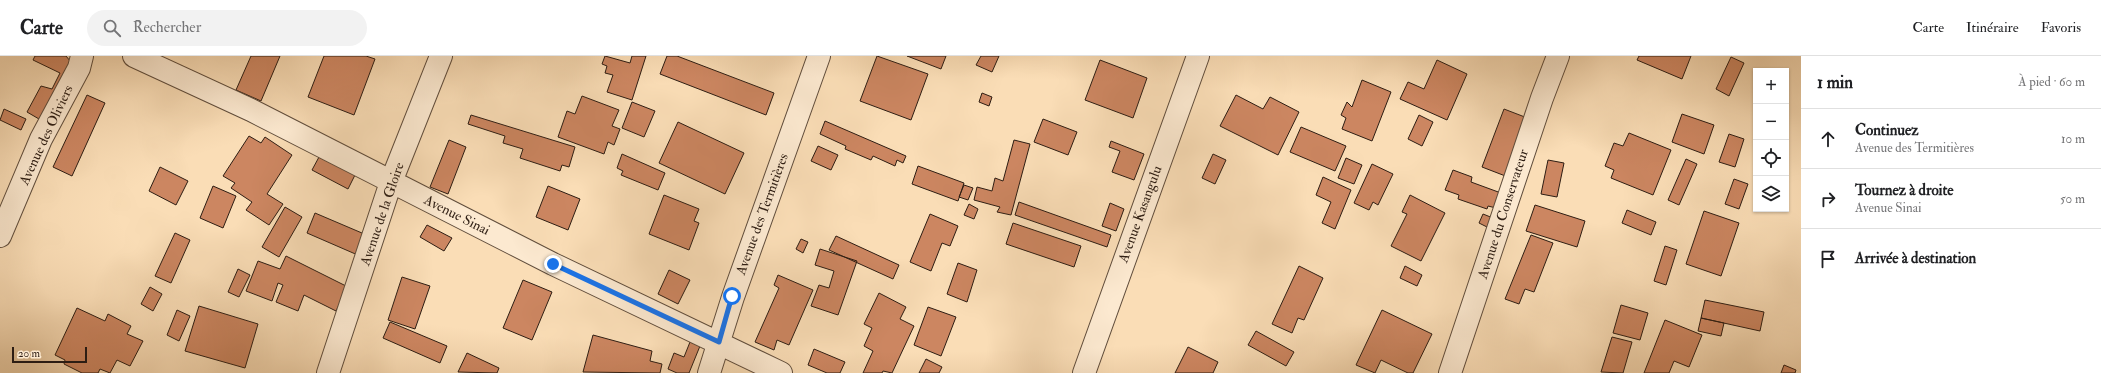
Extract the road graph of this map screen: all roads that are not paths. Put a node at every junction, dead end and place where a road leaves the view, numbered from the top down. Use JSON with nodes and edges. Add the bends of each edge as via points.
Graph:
{"nodes":[{"id":1,"x":82,"y":56,"type":"edge"},
{"id":2,"x":134,"y":56,"type":"edge"},
{"id":3,"x":441,"y":56,"type":"edge"},
{"id":4,"x":819,"y":56,"type":"edge"},
{"id":5,"x":1198,"y":56,"type":"edge"},
{"id":6,"x":1558,"y":56,"type":"edge"},
{"id":7,"x":391,"y":182,"type":"junction"},
{"id":8,"x":0,"y":236,"type":"edge"},
{"id":9,"x":719,"y":342,"type":"junction"},
{"id":10,"x":328,"y":373,"type":"edge"},
{"id":11,"x":709,"y":373,"type":"edge"},
{"id":12,"x":781,"y":373,"type":"edge"},
{"id":13,"x":1084,"y":373,"type":"edge"},
{"id":14,"x":1450,"y":373,"type":"edge"}],
"edges":[{"from":1,"to":8,"type":"street","name":"Avenue des Oliviers","via":[[79,68],[41,139]]},
{"from":2,"to":7,"type":"street","name":"Avenue Sinai","via":[[252,110]]},
{"from":3,"to":7,"type":"street","name":"Avenue de la Gloire"},
{"from":4,"to":9,"type":"street","name":"Avenue des Termitières","via":[[732,296]]},
{"from":5,"to":13,"type":"street","name":"Avenue Kasangulu"},
{"from":6,"to":14,"type":"street","name":"Avenue du Conservateur"},
{"from":7,"to":9,"type":"street","name":"Avenue Sinai","via":[[553,264]]},
{"from":7,"to":10,"type":"street","name":"Avenue de la Gloire"},
{"from":9,"to":11,"type":"street","name":"Avenue des Termitières"},
{"from":9,"to":12,"type":"street","name":"Avenue Sinai"}]}
